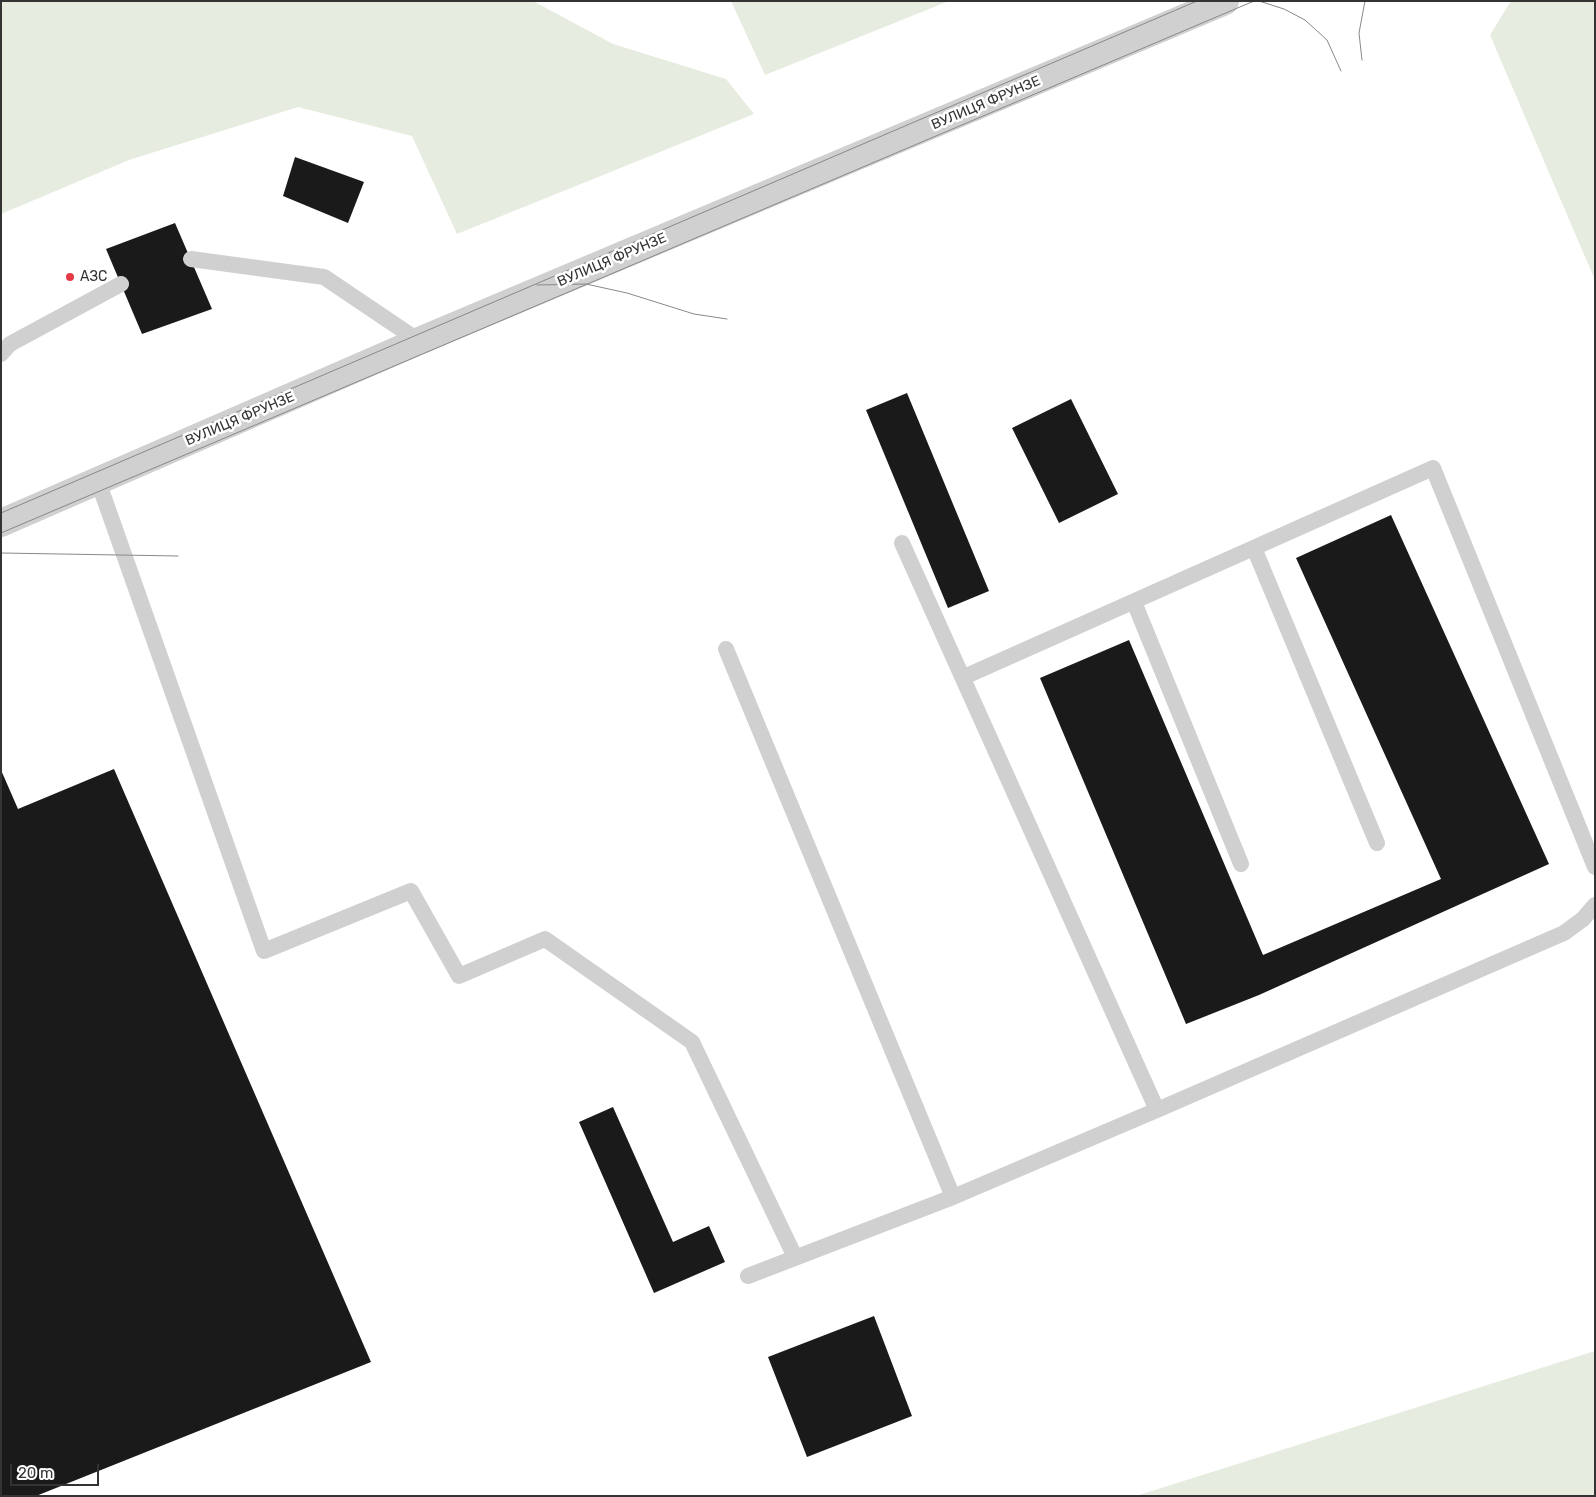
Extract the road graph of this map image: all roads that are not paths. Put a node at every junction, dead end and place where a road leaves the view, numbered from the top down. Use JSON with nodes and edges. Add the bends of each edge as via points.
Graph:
{"nodes":[{"id":1,"x":1226,"y":1,"type":"edge"},
{"id":2,"x":191,"y":259,"type":"dead end"},
{"id":3,"x":121,"y":284,"type":"dead end"},
{"id":4,"x":419,"y":341,"type":"junction"},
{"id":5,"x":1,"y":354,"type":"edge"},
{"id":6,"x":98,"y":481,"type":"junction"},
{"id":7,"x":1,"y":523,"type":"edge"},
{"id":8,"x":902,"y":543,"type":"dead end"},
{"id":9,"x":1254,"y":548,"type":"junction"},
{"id":10,"x":1134,"y":602,"type":"junction"},
{"id":11,"x":726,"y":650,"type":"dead end"},
{"id":12,"x":964,"y":677,"type":"junction"},
{"id":13,"x":1377,"y":843,"type":"dead end"},
{"id":14,"x":1241,"y":864,"type":"dead end"},
{"id":15,"x":1595,"y":868,"type":"edge"},
{"id":16,"x":1595,"y":905,"type":"edge"},
{"id":17,"x":1157,"y":1110,"type":"junction"},
{"id":18,"x":953,"y":1197,"type":"junction"},
{"id":19,"x":796,"y":1257,"type":"junction"},
{"id":20,"x":748,"y":1276,"type":"dead end"}],
"edges":[{"from":1,"to":4,"type":"street","name":"ВУЛИЦЯ ФРУНЗЕ"},
{"from":2,"to":4,"type":"lane","via":[[324,276]]},
{"from":3,"to":5,"type":"lane","via":[[10,344]]},
{"from":4,"to":6,"type":"street","name":"ВУЛИЦЯ ФРУНЗЕ"},
{"from":6,"to":7,"type":"street","name":"ВУЛИЦЯ ФРУНЗЕ"},
{"from":6,"to":19,"type":"lane","via":[[264,951],[411,891],[459,976],[545,939],[692,1042]]},
{"from":8,"to":12,"type":"lane"},
{"from":9,"to":10,"type":"lane"},
{"from":9,"to":13,"type":"lane"},
{"from":9,"to":15,"type":"lane","via":[[1433,468]]},
{"from":10,"to":12,"type":"lane"},
{"from":10,"to":14,"type":"lane"},
{"from":11,"to":18,"type":"lane"},
{"from":12,"to":17,"type":"lane"},
{"from":16,"to":17,"type":"lane","via":[[1583,919],[1564,932]]},
{"from":17,"to":18,"type":"lane"},
{"from":18,"to":19,"type":"lane"},
{"from":19,"to":20,"type":"lane"}]}
